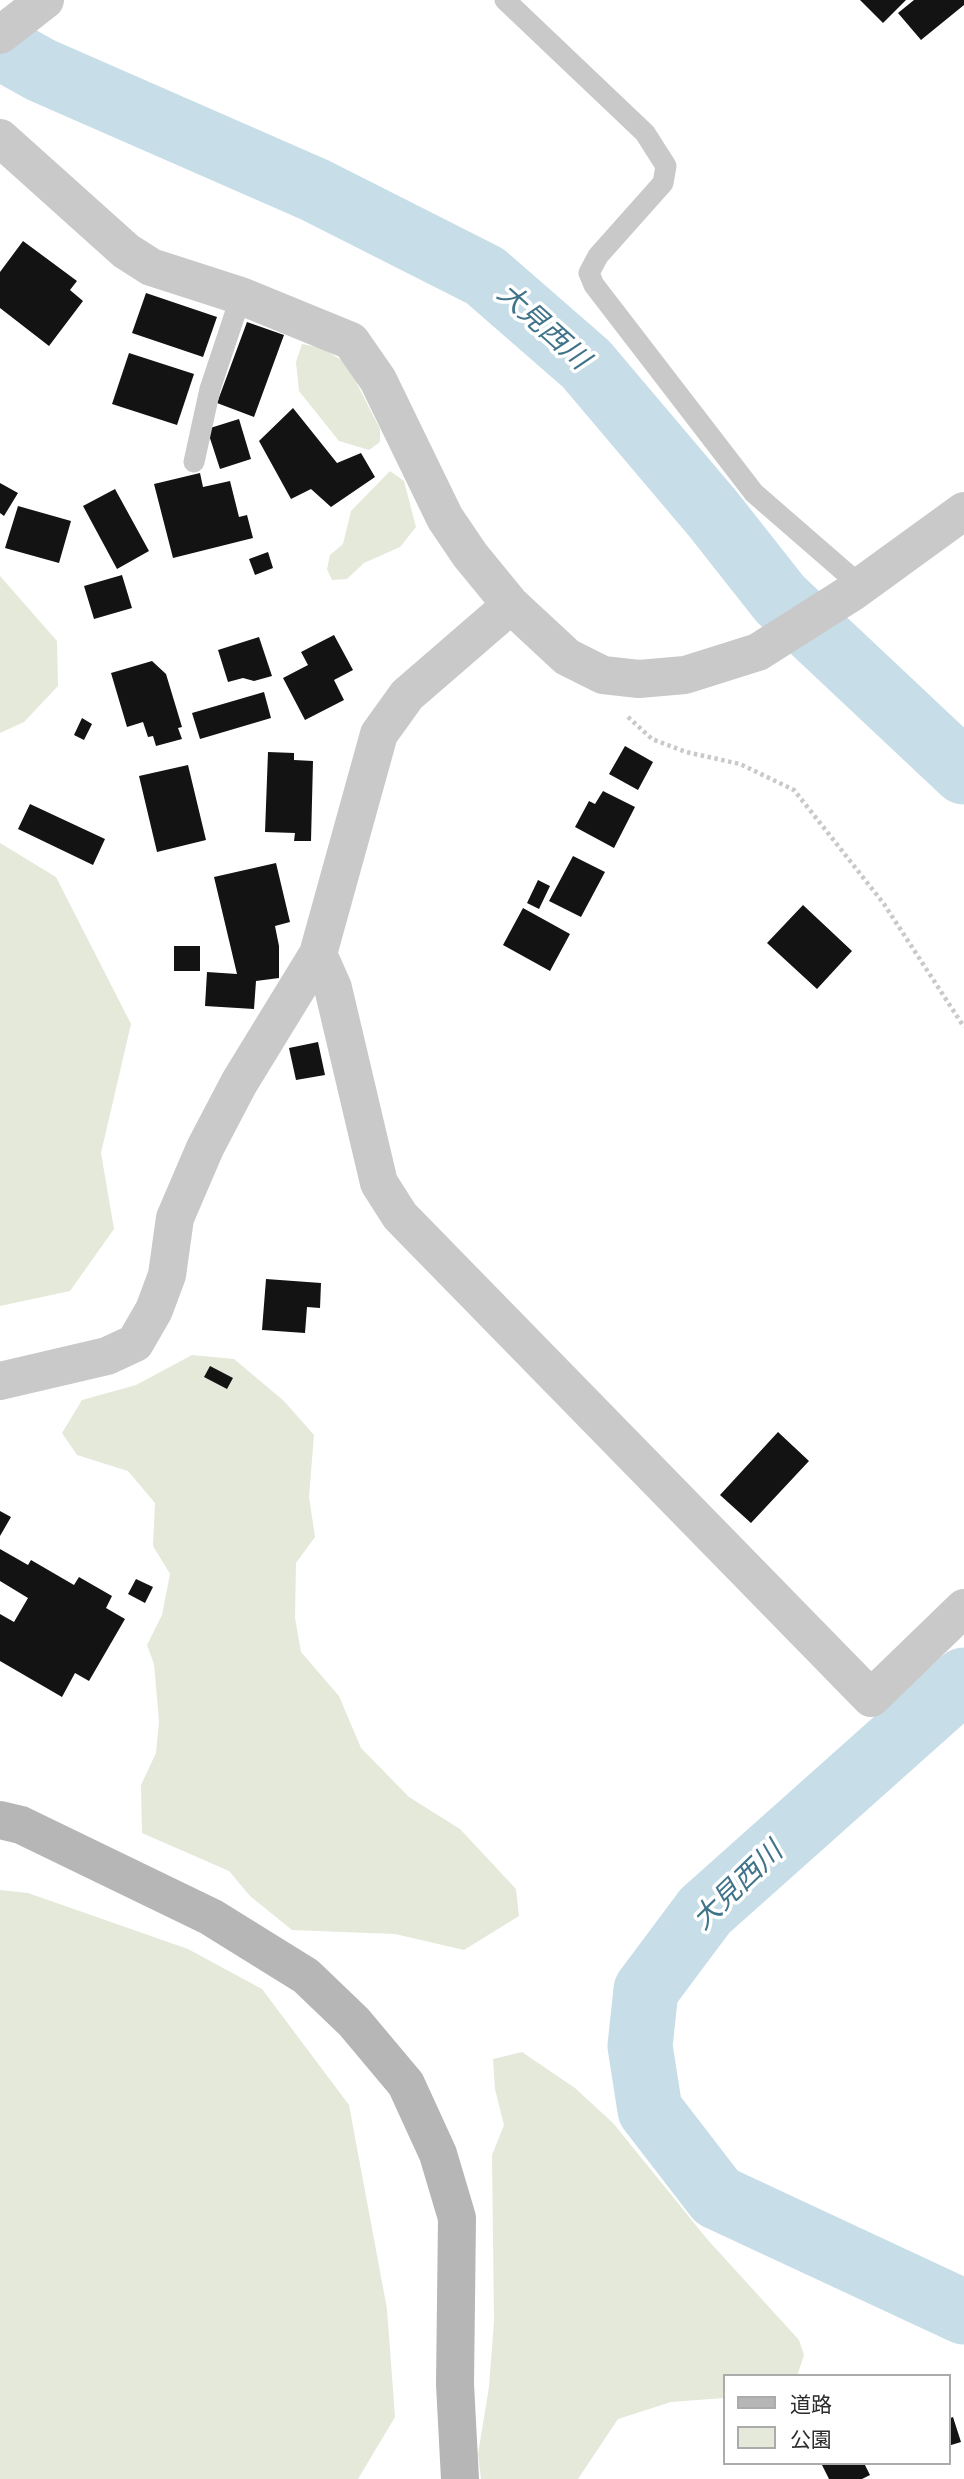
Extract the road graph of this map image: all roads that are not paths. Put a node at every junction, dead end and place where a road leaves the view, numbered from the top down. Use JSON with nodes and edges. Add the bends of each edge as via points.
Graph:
{"nodes":[{"id":1,"x":505,"y":0,"type":"edge"},
{"id":2,"x":40,"y":5,"type":"edge"},
{"id":3,"x":0,"y":35,"type":"edge"},
{"id":4,"x":0,"y":138,"type":"edge"},
{"id":5,"x":241,"y":296,"type":"junction"},
{"id":6,"x":194,"y":461,"type":"dead end"},
{"id":7,"x":964,"y":511,"type":"edge"},
{"id":8,"x":856,"y":589,"type":"junction"},
{"id":9,"x":511,"y":605,"type":"junction"},
{"id":10,"x":318,"y":954,"type":"junction"},
{"id":11,"x":0,"y":1381,"type":"edge"},
{"id":12,"x":964,"y":1608,"type":"edge"},
{"id":13,"x":0,"y":1820,"type":"edge"},
{"id":14,"x":460,"y":2479,"type":"edge"}],
"edges":[{"from":1,"to":8,"type":"lane","via":[[645,132],[666,166],[663,183],[598,256],[589,273],[594,285],[754,493]]},
{"from":2,"to":3,"type":"street"},
{"from":4,"to":5,"type":"street","via":[[151,267]]},
{"from":5,"to":6,"type":"lane","via":[[210,389]]},
{"from":5,"to":9,"type":"street","via":[[351,341],[378,380],[445,518]]},
{"from":7,"to":8,"type":"street"},
{"from":8,"to":9,"type":"street","via":[[758,652],[685,675],[639,679],[603,675],[567,657]]},
{"from":9,"to":10,"type":"street","via":[[407,695],[379,734]]},
{"from":10,"to":11,"type":"street","via":[[205,1148],[175,1218],[167,1275],[135,1343],[107,1356]]},
{"from":10,"to":12,"type":"street","via":[[333,988],[379,1183],[400,1216],[871,1698]]},
{"from":13,"to":14,"type":"street","via":[[22,1825],[211,1917],[306,1976],[354,2022],[406,2084],[438,2154],[457,2218],[455,2384]]}]}
